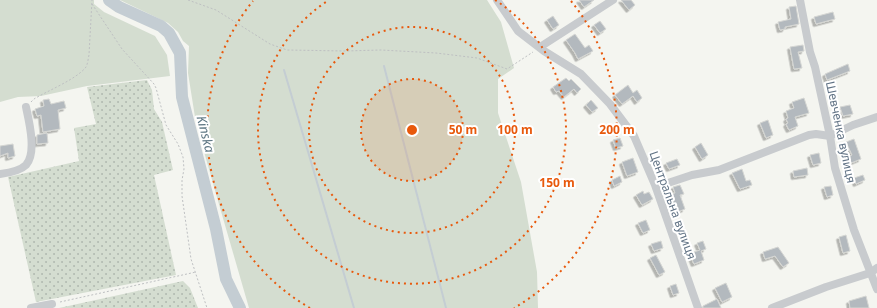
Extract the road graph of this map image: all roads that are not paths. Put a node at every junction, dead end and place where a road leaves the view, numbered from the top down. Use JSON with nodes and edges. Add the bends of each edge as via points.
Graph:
{"nodes":[{"id":1,"x":497,"y":0,"type":"edge"},
{"id":2,"x":613,"y":0,"type":"edge"},
{"id":3,"x":800,"y":0,"type":"edge"},
{"id":4,"x":540,"y":48,"type":"junction"},
{"id":5,"x":26,"y":107,"type":"road end"},
{"id":6,"x":877,"y":117,"type":"edge"},
{"id":7,"x":830,"y":136,"type":"junction"},
{"id":8,"x":0,"y":174,"type":"edge"},
{"id":9,"x":656,"y":188,"type":"junction"},
{"id":10,"x":873,"y":270,"type":"edge"},
{"id":11,"x":877,"y":289,"type":"edge"},
{"id":12,"x":52,"y":304,"type":"road end"},
{"id":13,"x":31,"y":308,"type":"edge"},
{"id":14,"x":698,"y":308,"type":"edge"},
{"id":15,"x":772,"y":308,"type":"edge"}],
"edges":[{"from":1,"to":4,"type":"street","name":"Центральна вулиця","via":[[518,31]]},
{"from":2,"to":4,"type":"street"},
{"from":3,"to":7,"type":"street","name":"Шевченка вулиця"},
{"from":4,"to":9,"type":"street","name":"Центральна вулиця","via":[[580,74],[610,104],[634,136]]},
{"from":5,"to":8,"type":"street","via":[[31,129],[30,159],[22,168]]},
{"from":6,"to":7,"type":"street"},
{"from":7,"to":9,"type":"street","via":[[809,135],[719,170],[692,175]]},
{"from":7,"to":10,"type":"street","name":"Шевченка вулиця","via":[[835,168],[854,230]]},
{"from":9,"to":14,"type":"street","name":"Центральна вулиця"},
{"from":10,"to":11,"type":"street","name":"Шевченка вулиця"},
{"from":10,"to":15,"type":"street"},
{"from":12,"to":13,"type":"street"}]}
